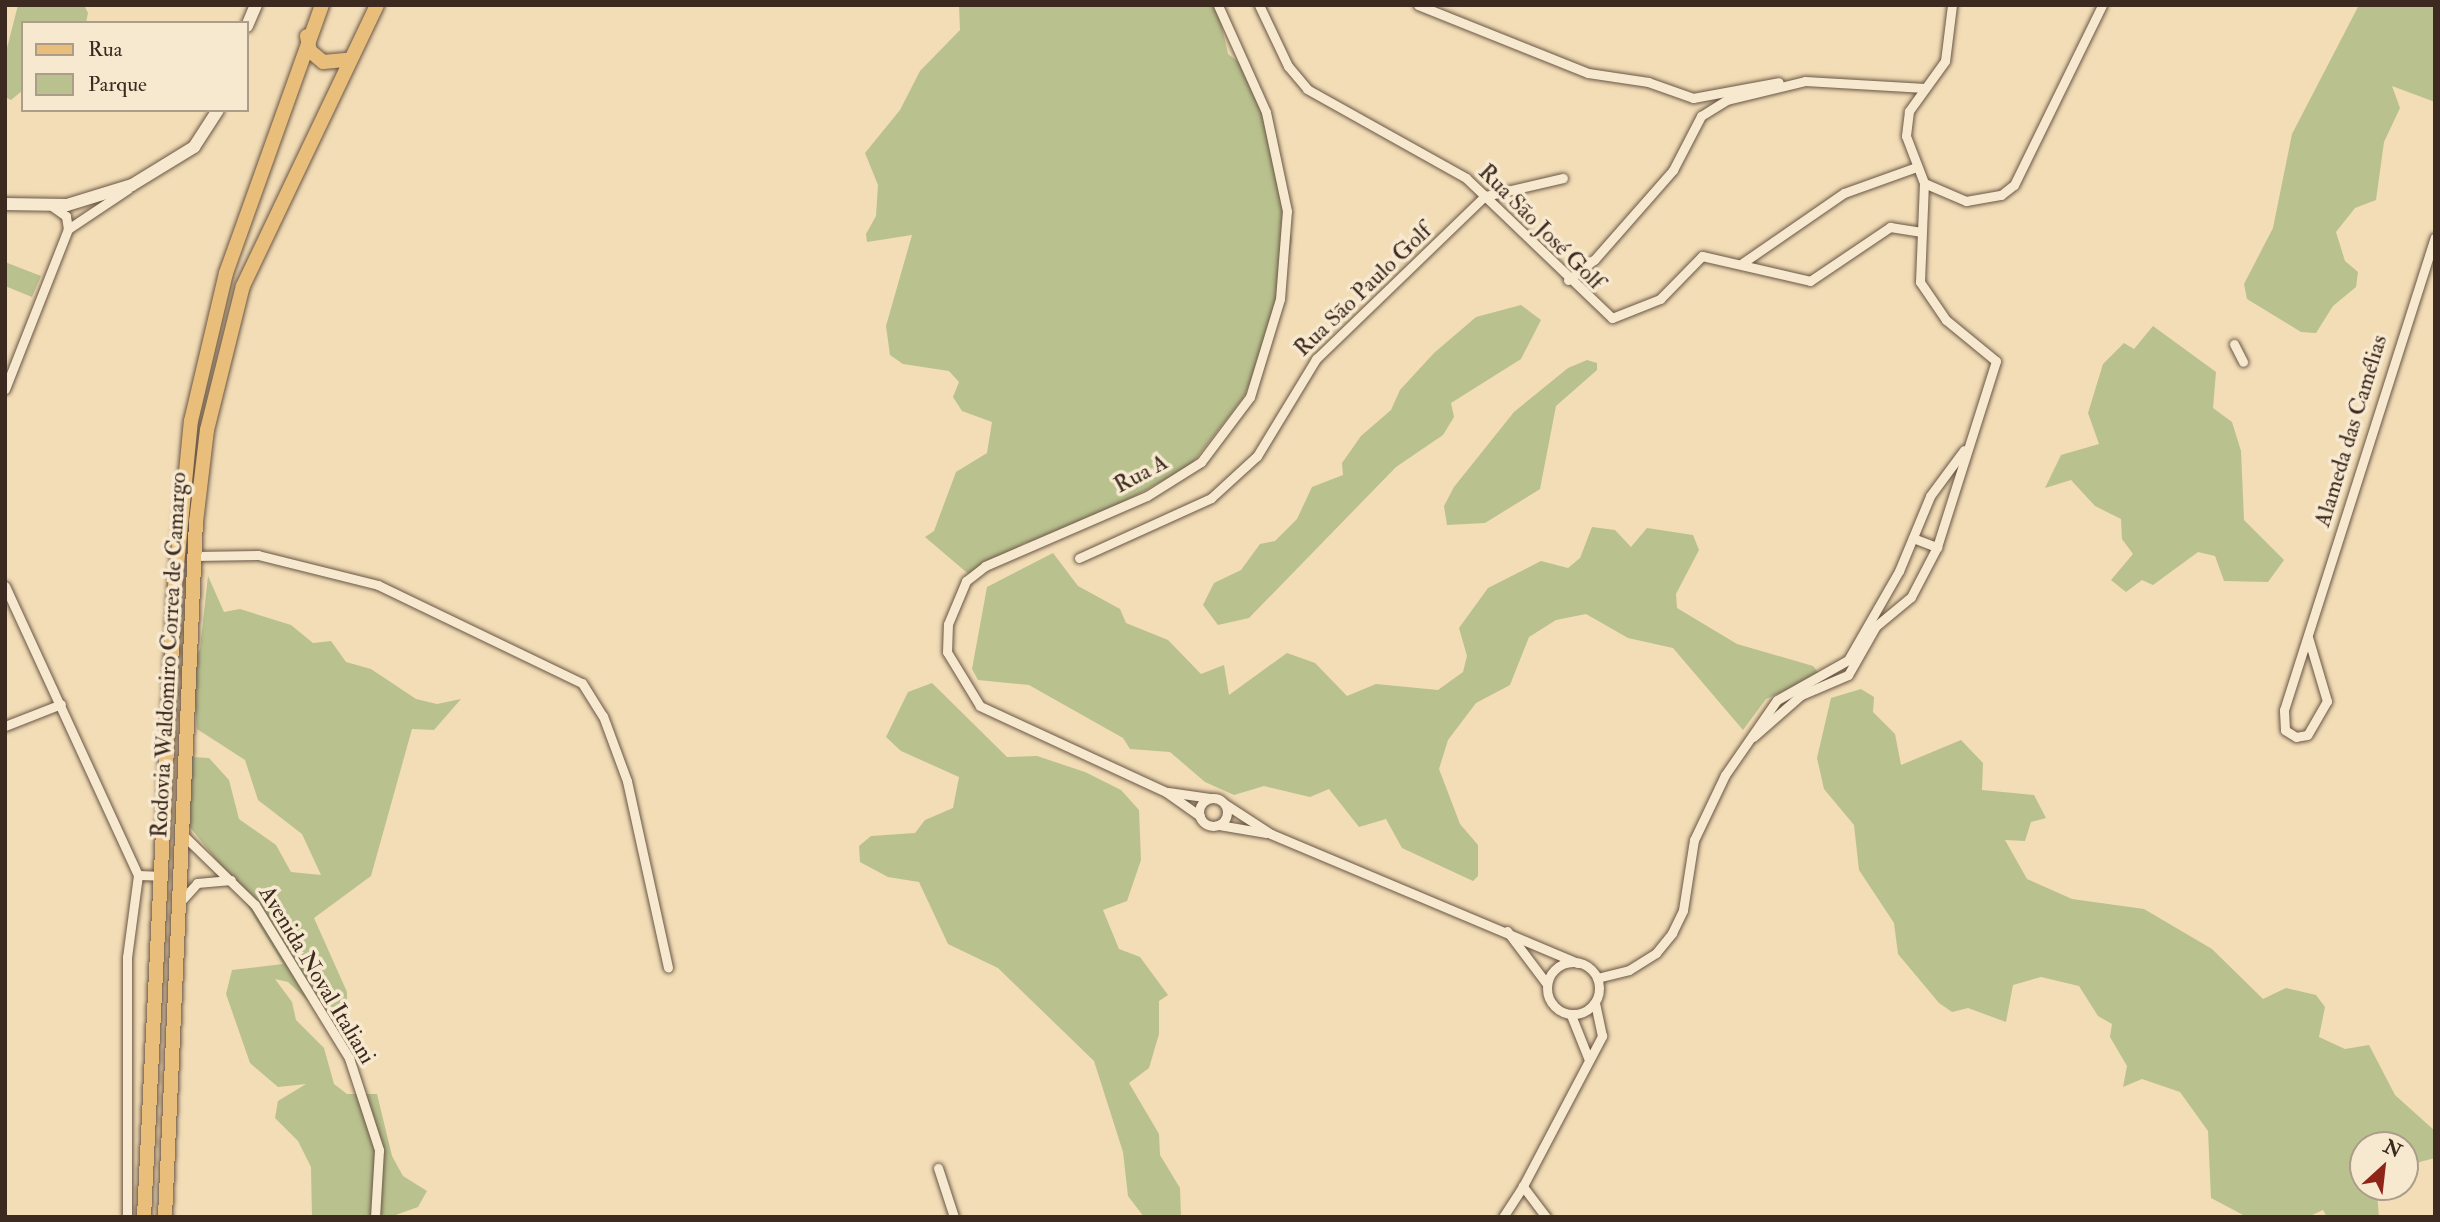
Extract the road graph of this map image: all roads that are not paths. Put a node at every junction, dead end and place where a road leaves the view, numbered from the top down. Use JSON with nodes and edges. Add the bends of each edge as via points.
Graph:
{"nodes":[{"id":1,"x":256,"y":5,"type":"edge"},
{"id":2,"x":322,"y":5,"type":"edge"},
{"id":3,"x":377,"y":5,"type":"edge"},
{"id":4,"x":1218,"y":5,"type":"edge"},
{"id":5,"x":1259,"y":5,"type":"edge"},
{"id":6,"x":1418,"y":5,"type":"edge"},
{"id":7,"x":1952,"y":5,"type":"edge"},
{"id":8,"x":2102,"y":5,"type":"edge"},
{"id":9,"x":248,"y":24,"type":"edge"},
{"id":10,"x":307,"y":34,"type":"junction"},
{"id":11,"x":348,"y":60,"type":"junction"},
{"id":12,"x":1791,"y":82,"type":"junction"},
{"id":13,"x":1925,"y":88,"type":"junction"},
{"id":14,"x":1693,"y":98,"type":"junction"},
{"id":15,"x":217,"y":112,"type":"edge"},
{"id":16,"x":1701,"y":116,"type":"junction"},
{"id":17,"x":1914,"y":168,"type":"junction"},
{"id":18,"x":1563,"y":178,"type":"dead end"},
{"id":19,"x":1924,"y":183,"type":"junction"},
{"id":20,"x":132,"y":185,"type":"junction"},
{"id":21,"x":1485,"y":196,"type":"junction"},
{"id":22,"x":5,"y":204,"type":"edge"},
{"id":23,"x":53,"y":206,"type":"junction"},
{"id":24,"x":68,"y":229,"type":"junction"},
{"id":25,"x":1922,"y":232,"type":"junction"},
{"id":26,"x":2435,"y":238,"type":"edge"},
{"id":27,"x":1739,"y":263,"type":"junction"},
{"id":28,"x":1568,"y":280,"type":"junction"},
{"id":29,"x":2234,"y":344,"type":"dead end"},
{"id":30,"x":2243,"y":362,"type":"dead end"},
{"id":31,"x":5,"y":389,"type":"edge"},
{"id":32,"x":1967,"y":446,"type":"junction"},
{"id":33,"x":1913,"y":538,"type":"junction"},
{"id":34,"x":1937,"y":547,"type":"junction"},
{"id":35,"x":194,"y":556,"type":"junction"},
{"id":36,"x":1080,"y":558,"type":"dead end"},
{"id":37,"x":5,"y":586,"type":"edge"},
{"id":38,"x":2308,"y":637,"type":"junction"},
{"id":39,"x":61,"y":704,"type":"junction"},
{"id":40,"x":5,"y":726,"type":"edge"},
{"id":41,"x":1753,"y":737,"type":"junction"},
{"id":42,"x":1167,"y":792,"type":"junction"},
{"id":43,"x":1212,"y":798,"type":"junction"},
{"id":44,"x":1225,"y":804,"type":"junction"},
{"id":45,"x":1200,"y":816,"type":"junction"},
{"id":46,"x":1219,"y":824,"type":"junction"},
{"id":47,"x":182,"y":834,"type":"junction"},
{"id":48,"x":1271,"y":834,"type":"junction"},
{"id":49,"x":138,"y":875,"type":"junction"},
{"id":50,"x":163,"y":876,"type":"junction"},
{"id":51,"x":233,"y":881,"type":"junction"},
{"id":52,"x":177,"y":916,"type":"junction"},
{"id":53,"x":1506,"y":930,"type":"junction"},
{"id":54,"x":1578,"y":962,"type":"junction"},
{"id":55,"x":668,"y":968,"type":"dead end"},
{"id":56,"x":1597,"y":978,"type":"junction"},
{"id":57,"x":1547,"y":984,"type":"junction"},
{"id":58,"x":1595,"y":1003,"type":"junction"},
{"id":59,"x":1572,"y":1015,"type":"junction"},
{"id":60,"x":1589,"y":1060,"type":"junction"},
{"id":61,"x":939,"y":1168,"type":"dead end"},
{"id":62,"x":1523,"y":1186,"type":"junction"},
{"id":63,"x":1543,"y":1215,"type":"edge"},
{"id":64,"x":127,"y":1217,"type":"edge"},
{"id":65,"x":144,"y":1217,"type":"edge"},
{"id":66,"x":165,"y":1217,"type":"edge"},
{"id":67,"x":375,"y":1217,"type":"edge"},
{"id":68,"x":954,"y":1217,"type":"edge"},
{"id":69,"x":1503,"y":1217,"type":"edge"},
{"id":70,"x":1529,"y":1217,"type":"edge"}],
"edges":[{"from":1,"to":9,"type":"street"},
{"from":2,"to":10,"type":"main road","name":"Rodovia Waldomiro Correa de Camargo"},
{"from":3,"to":11,"type":"main road","name":"Rodovia Waldomiro Correa de Camargo"},
{"from":4,"to":42,"type":"street","name":"Rua A","via":[[1266,111],[1287,211],[1280,299],[1250,397],[1231,430],[1190,469],[1147,496],[985,566],[966,581],[948,624],[947,652],[980,706]]},
{"from":5,"to":21,"type":"street","name":"Rua São José Golf","via":[[1288,66],[1307,89],[1466,178]]},
{"from":6,"to":14,"type":"street","via":[[1588,73],[1648,82]]},
{"from":7,"to":13,"type":"street","via":[[1948,52]]},
{"from":8,"to":19,"type":"street","via":[[2014,185],[2001,195],[1966,201]]},
{"from":10,"to":11,"type":"main road","via":[[310,51],[323,62]]},
{"from":10,"to":50,"type":"main road","name":"Rodovia Waldomiro Correa de Camargo","via":[[275,149],[226,273],[191,421],[175,586]]},
{"from":11,"to":35,"type":"main road","name":"Rodovia Waldomiro Correa de Camargo","via":[[243,286],[207,430]]},
{"from":12,"to":13,"type":"street"},
{"from":12,"to":14,"type":"street"},
{"from":12,"to":16,"type":"street","via":[[1727,100]]},
{"from":13,"to":17,"type":"street","via":[[1905,124]]},
{"from":14,"to":16,"type":"street"},
{"from":15,"to":20,"type":"street","via":[[188,153]]},
{"from":16,"to":28,"type":"street","via":[[1673,170],[1594,260]]},
{"from":17,"to":19,"type":"street"},
{"from":17,"to":27,"type":"street","via":[[1844,193]]},
{"from":18,"to":21,"type":"street"},
{"from":19,"to":25,"type":"street"},
{"from":20,"to":23,"type":"street"},
{"from":20,"to":24,"type":"street"},
{"from":21,"to":28,"type":"street","name":"Rua São José Golf"},
{"from":21,"to":36,"type":"street","name":"Rua São Paulo Golf","via":[[1316,359],[1257,456],[1234,481],[1189,513]]},
{"from":22,"to":23,"type":"street"},
{"from":23,"to":24,"type":"street","via":[[66,216]]},
{"from":24,"to":31,"type":"street"},
{"from":25,"to":27,"type":"street","via":[[1890,227],[1810,281]]},
{"from":25,"to":32,"type":"street","via":[[1920,282],[1946,320],[1996,361]]},
{"from":26,"to":38,"type":"street","name":"Alameda das Camélias"},
{"from":27,"to":28,"type":"street","name":"Rua São José Golf","via":[[1715,256],[1693,261],[1660,299],[1612,318]]},
{"from":29,"to":30,"type":"street"},
{"from":32,"to":33,"type":"street","via":[[1930,496]]},
{"from":32,"to":34,"type":"street"},
{"from":33,"to":34,"type":"street"},
{"from":33,"to":41,"type":"street","via":[[1842,668],[1777,700]]},
{"from":34,"to":41,"type":"street","via":[[1911,597],[1876,626],[1848,676],[1801,695]]},
{"from":35,"to":47,"type":"main road","name":"Rodovia Waldomiro Correa de Camargo"},
{"from":35,"to":55,"type":"street","via":[[258,555],[378,585],[582,683],[603,716],[630,793]]},
{"from":37,"to":39,"type":"street"},
{"from":38,"to":38,"type":"street","name":"Alameda das Camélias","via":[[2284,710],[2285,730],[2296,737],[2307,735],[2327,701]]},
{"from":39,"to":40,"type":"street"},
{"from":39,"to":49,"type":"street"},
{"from":41,"to":56,"type":"street","via":[[1707,807],[1672,933],[1656,953],[1629,970]]},
{"from":42,"to":43,"type":"street","name":"Rua A"},
{"from":42,"to":45,"type":"street","name":"Rua A"},
{"from":43,"to":44,"type":"street","name":"Rua A"},
{"from":43,"to":45,"type":"street","via":[[1200,806]]},
{"from":44,"to":46,"type":"street"},
{"from":44,"to":48,"type":"street","name":"Rua A"},
{"from":45,"to":46,"type":"street","name":"Rua A"},
{"from":46,"to":48,"type":"street","name":"Rua A"},
{"from":47,"to":51,"type":"street","name":"Avenida Noval Italiani"},
{"from":47,"to":52,"type":"main road","name":"Rodovia Waldomiro Correa de Camargo"},
{"from":48,"to":53,"type":"street","name":"Rua A"},
{"from":49,"to":50,"type":"street"},
{"from":49,"to":64,"type":"street","via":[[127,957]]},
{"from":50,"to":65,"type":"main road","name":"Rodovia Waldomiro Correa de Camargo"},
{"from":51,"to":52,"type":"street","via":[[197,884]]},
{"from":51,"to":67,"type":"street","name":"Avenida Noval Italiani","via":[[255,905],[355,1070],[379,1150]]},
{"from":52,"to":66,"type":"main road","name":"Rodovia Waldomiro Correa de Camargo"},
{"from":53,"to":54,"type":"street","name":"Rua A"},
{"from":53,"to":57,"type":"street"},
{"from":54,"to":56,"type":"street"},
{"from":54,"to":57,"type":"street","via":[[1555,970]]},
{"from":56,"to":58,"type":"street"},
{"from":57,"to":59,"type":"street","via":[[1555,1008]]},
{"from":58,"to":59,"type":"street"},
{"from":58,"to":60,"type":"street","via":[[1602,1037]]},
{"from":59,"to":60,"type":"street"},
{"from":60,"to":62,"type":"street"},
{"from":61,"to":68,"type":"street"},
{"from":62,"to":63,"type":"street"},
{"from":62,"to":69,"type":"street"},
{"from":63,"to":70,"type":"street"}]}
